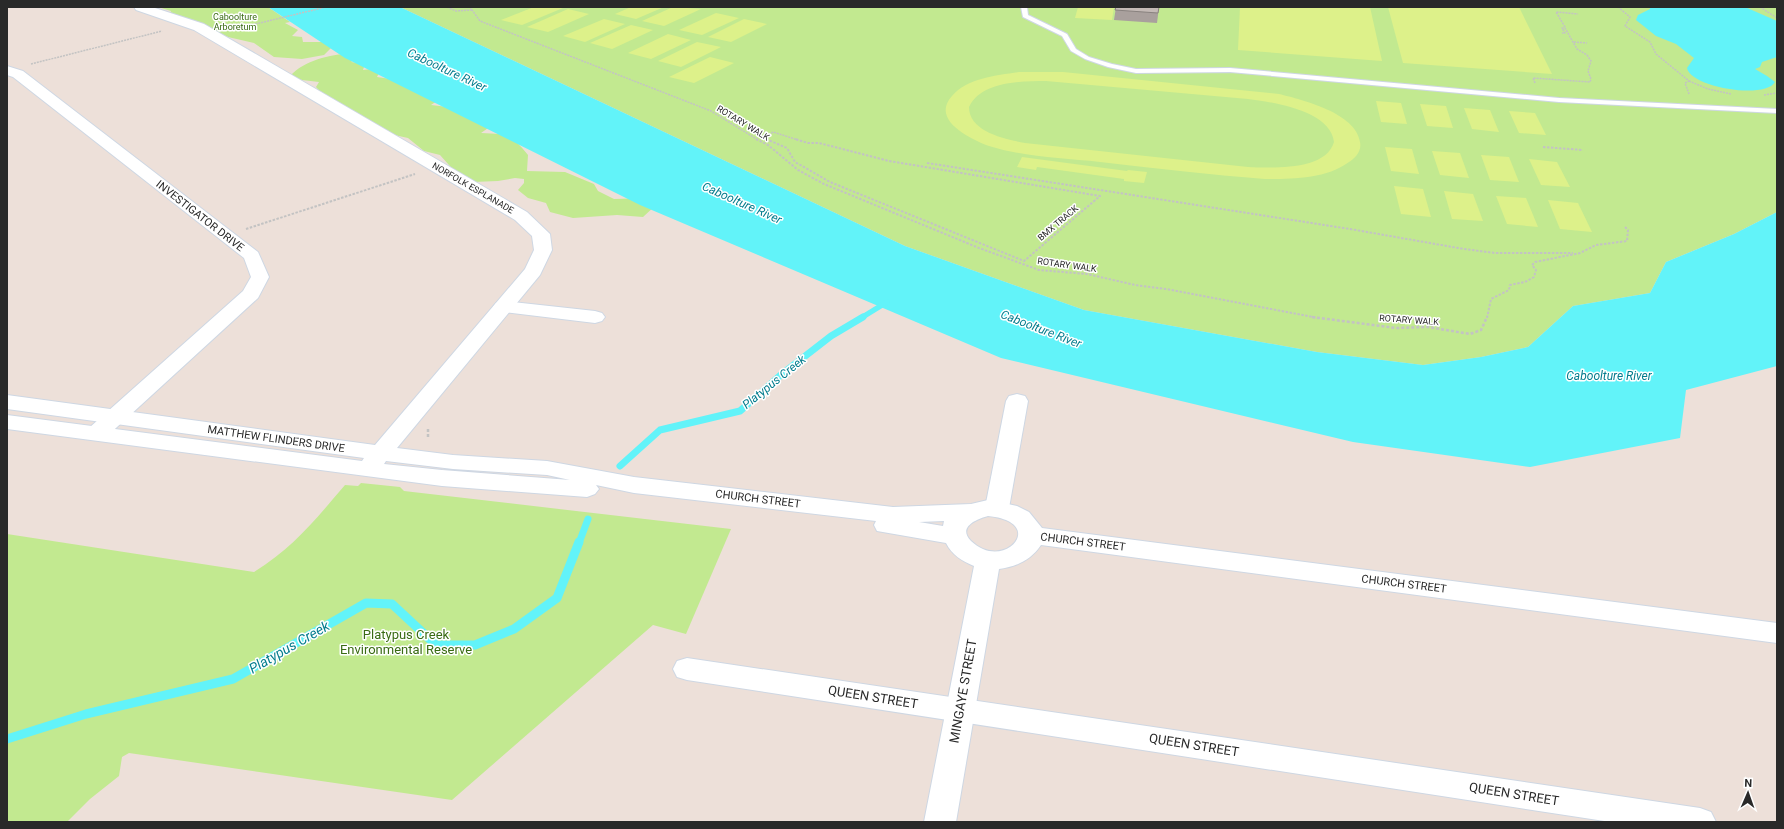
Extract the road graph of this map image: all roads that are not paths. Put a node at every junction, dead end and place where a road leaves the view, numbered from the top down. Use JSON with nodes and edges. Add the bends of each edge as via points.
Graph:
{"nodes":[{"id":1,"x":140,"y":7,"type":"edge"},
{"id":2,"x":1024,"y":7,"type":"edge"},
{"id":3,"x":7,"y":70,"type":"edge"},
{"id":4,"x":1777,"y":112,"type":"edge"},
{"id":5,"x":503,"y":307,"type":"junction"},
{"id":6,"x":595,"y":317,"type":"dead end"},
{"id":7,"x":1017,"y":401,"type":"dead end"},
{"id":8,"x":7,"y":402,"type":"edge"},
{"id":9,"x":116,"y":417,"type":"junction"},
{"id":10,"x":7,"y":422,"type":"edge"},
{"id":11,"x":97,"y":433,"type":"junction"},
{"id":12,"x":374,"y":461,"type":"junction"},
{"id":13,"x":541,"y":477,"type":"junction"},
{"id":14,"x":997,"y":508,"type":"junction"},
{"id":15,"x":970,"y":512,"type":"junction"},
{"id":16,"x":1031,"y":535,"type":"junction"},
{"id":17,"x":953,"y":536,"type":"junction"},
{"id":18,"x":988,"y":560,"type":"junction"},
{"id":19,"x":1777,"y":633,"type":"edge"},
{"id":20,"x":688,"y":669,"type":"dead end"},
{"id":21,"x":959,"y":710,"type":"junction"},
{"id":22,"x":940,"y":822,"type":"edge"},
{"id":23,"x":1700,"y":822,"type":"edge"}],
"edges":[{"from":1,"to":5,"type":"street","name":"NORFOLK ESPLANADE","via":[[199,27],[521,216],[541,234],[543,250],[533,271]]},
{"from":2,"to":4,"type":"lane","via":[[1025,16],[1065,35],[1073,50],[1099,63],[1124,69],[1150,72],[1230,70],[1559,100]]},
{"from":3,"to":9,"type":"street","name":"INVESTIGATOR DRIVE","via":[[18,74],[252,256],[260,277],[251,294]]},
{"from":5,"to":6,"type":"street"},
{"from":5,"to":12,"type":"street","name":"NORFOLK ESPLANADE"},
{"from":7,"to":14,"type":"street"},
{"from":8,"to":9,"type":"street","name":"MATTHEW FLINDERS DRIVE"},
{"from":9,"to":11,"type":"street","name":"INVESTIGATOR DRIVE"},
{"from":9,"to":12,"type":"street","name":"MATTHEW FLINDERS DRIVE"},
{"from":10,"to":11,"type":"street","name":"MATTHEW FLINDERS DRIVE"},
{"from":11,"to":12,"type":"street","name":"MATTHEW FLINDERS DRIVE"},
{"from":12,"to":13,"type":"street","name":"MATTHEW FLINDERS DRIVE","via":[[442,478]]},
{"from":13,"to":15,"type":"street","name":"CHURCH STREET","via":[[634,485],[893,515]]},
{"from":13,"to":17,"type":"street","name":"CHURCH STREET","via":[[637,493],[885,524]]},
{"from":14,"to":15,"type":"street","via":[[983,508]]},
{"from":14,"to":16,"type":"street","via":[[1017,515],[1027,524]]},
{"from":15,"to":17,"type":"street","via":[[956,522]]},
{"from":16,"to":18,"type":"street","via":[[1029,544],[1023,552],[1001,560]]},
{"from":16,"to":19,"type":"street","name":"CHURCH STREET"},
{"from":17,"to":18,"type":"street","via":[[957,545],[965,552]]},
{"from":18,"to":21,"type":"street","name":"MINGAYE STREET"},
{"from":20,"to":21,"type":"street","name":"QUEEN STREET"},
{"from":21,"to":22,"type":"street","name":"MINGAYE STREET"},
{"from":21,"to":23,"type":"street","name":"QUEEN STREET"}]}
